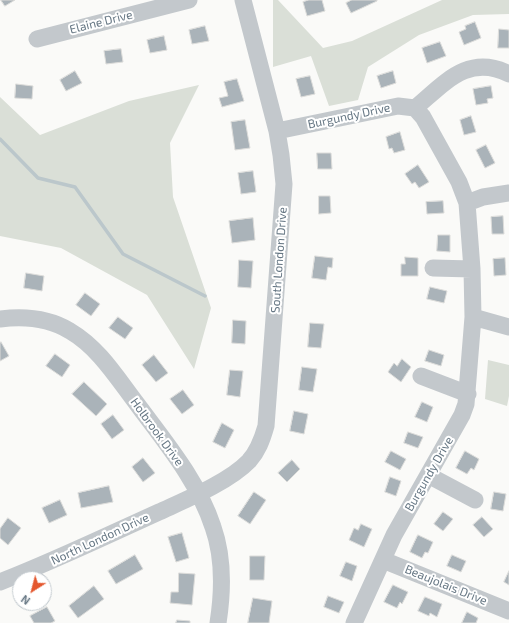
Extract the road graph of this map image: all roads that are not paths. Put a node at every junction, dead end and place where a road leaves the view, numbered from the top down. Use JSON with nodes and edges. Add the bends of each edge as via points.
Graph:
{"nodes":[{"id":1,"x":189,"y":0,"type":"edge"},
{"id":2,"x":243,"y":0,"type":"edge"},
{"id":3,"x":37,"y":38,"type":"dead end"},
{"id":4,"x":509,"y":74,"type":"edge"},
{"id":5,"x":415,"y":108,"type":"junction"},
{"id":6,"x":277,"y":131,"type":"junction"},
{"id":7,"x":509,"y":193,"type":"edge"},
{"id":8,"x":467,"y":203,"type":"junction"},
{"id":9,"x":434,"y":268,"type":"dead end"},
{"id":10,"x":472,"y":269,"type":"junction"},
{"id":11,"x":473,"y":317,"type":"junction"},
{"id":12,"x":0,"y":319,"type":"edge"},
{"id":13,"x":509,"y":327,"type":"edge"},
{"id":14,"x":421,"y":376,"type":"dead end"},
{"id":15,"x":468,"y":394,"type":"junction"},
{"id":16,"x":428,"y":475,"type":"junction"},
{"id":17,"x":199,"y":493,"type":"junction"},
{"id":18,"x":475,"y":500,"type":"dead end"},
{"id":19,"x":382,"y":560,"type":"junction"},
{"id":20,"x":0,"y":582,"type":"edge"},
{"id":21,"x":509,"y":611,"type":"edge"},
{"id":22,"x":218,"y":623,"type":"edge"},
{"id":23,"x":354,"y":623,"type":"edge"}],
"edges":[{"from":1,"to":3,"type":"street","name":"Elaine Drive"},
{"from":2,"to":6,"type":"street","name":"South London Drive"},
{"from":4,"to":5,"type":"street","via":[[483,66],[462,71],[443,83]]},
{"from":5,"to":6,"type":"street","name":"Burgundy Drive","via":[[380,108]]},
{"from":5,"to":8,"type":"street","name":"Burgundy Drive","via":[[442,150]]},
{"from":6,"to":17,"type":"street","name":"South London Drive","via":[[284,197],[266,426],[260,445],[248,461],[235,472]]},
{"from":7,"to":8,"type":"street","via":[[483,197]]},
{"from":8,"to":10,"type":"street","name":"Burgundy Drive"},
{"from":9,"to":10,"type":"street"},
{"from":10,"to":11,"type":"street","name":"Burgundy Drive"},
{"from":11,"to":13,"type":"street"},
{"from":11,"to":15,"type":"street","name":"Burgundy Drive"},
{"from":12,"to":17,"type":"street","name":"Holbrook Drive","via":[[18,316],[45,320],[69,330],[91,346],[158,432]]},
{"from":14,"to":15,"type":"street"},
{"from":15,"to":16,"type":"street","name":"Burgundy Drive","via":[[462,415]]},
{"from":16,"to":18,"type":"street"},
{"from":16,"to":19,"type":"street","name":"Burgundy Drive"},
{"from":17,"to":20,"type":"street","name":"North London Drive","via":[[49,563]]},
{"from":17,"to":22,"type":"street","name":"Holbrook Drive","via":[[214,528],[222,562]]},
{"from":19,"to":21,"type":"street","name":"Beaujolais Drive"},
{"from":19,"to":23,"type":"street","name":"Burgundy Drive"}]}
